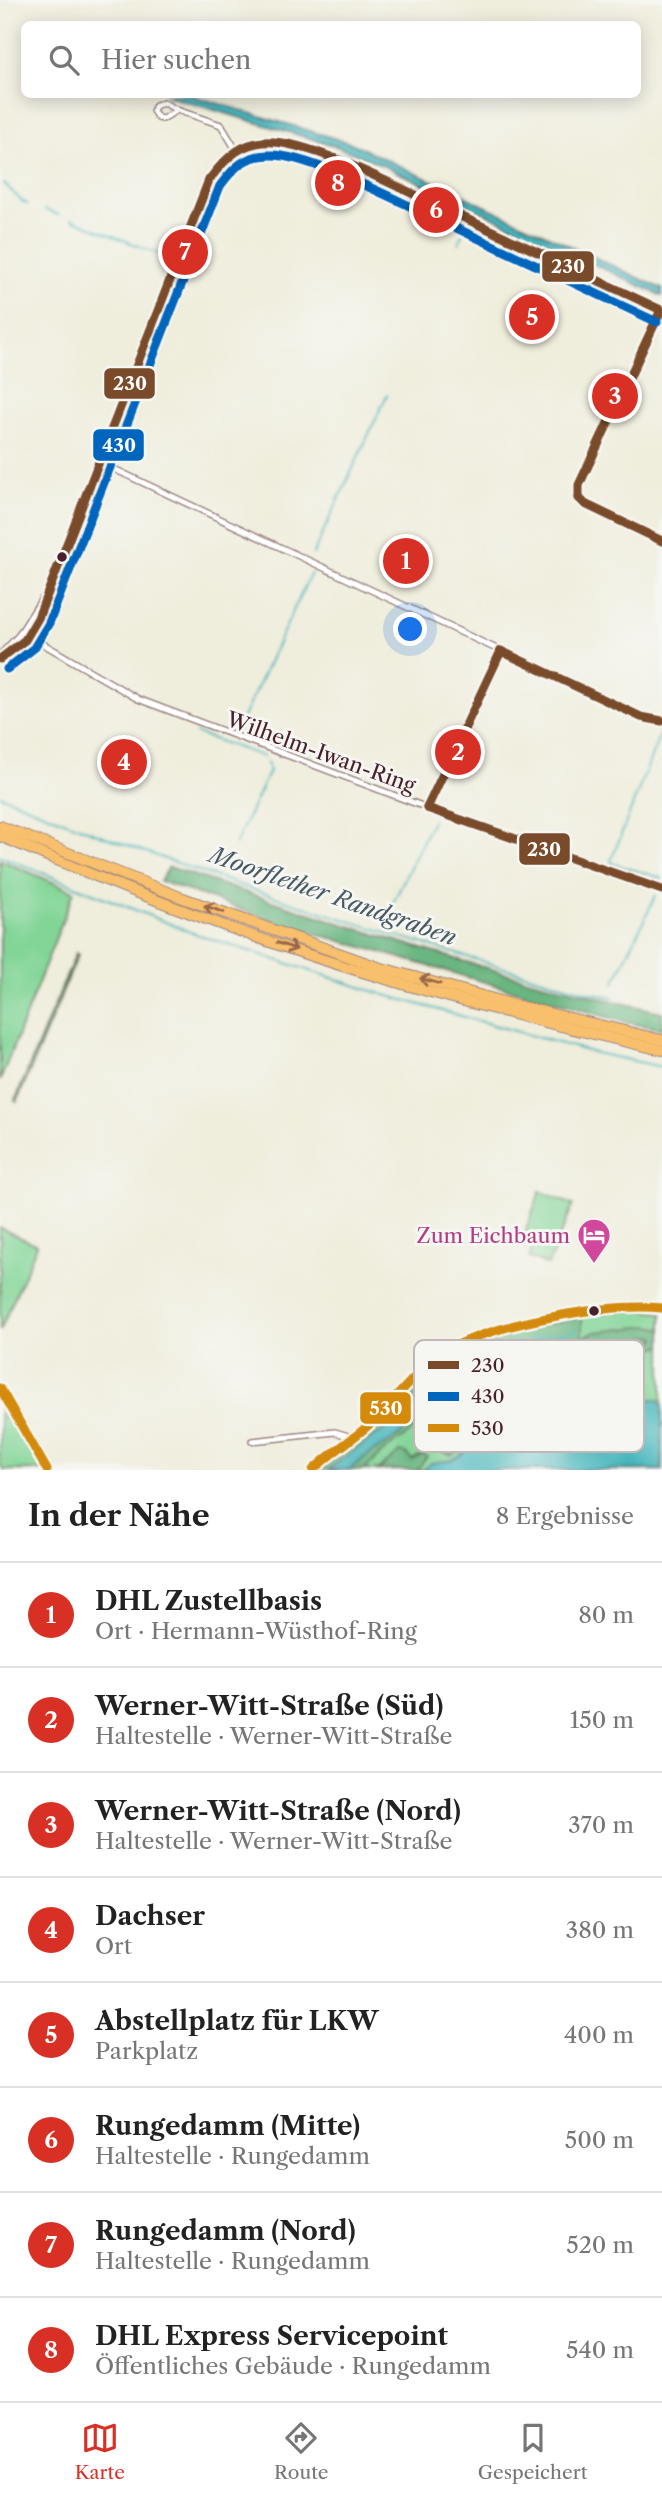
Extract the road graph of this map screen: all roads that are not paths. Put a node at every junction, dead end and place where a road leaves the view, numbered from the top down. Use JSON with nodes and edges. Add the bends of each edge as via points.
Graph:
{"nodes":[{"id":1,"x":177,"y":110,"type":"dead end"},
{"id":2,"x":300,"y":149,"type":"junction"},
{"id":3,"x":237,"y":150,"type":"junction"},
{"id":4,"x":241,"y":158,"type":"junction"},
{"id":5,"x":206,"y":188,"type":"junction"},
{"id":6,"x":620,"y":292,"type":"junction"},
{"id":7,"x":662,"y":310,"type":"edge"},
{"id":8,"x":660,"y":320,"type":"edge"},
{"id":9,"x":97,"y":461,"type":"junction"},
{"id":10,"x":662,"y":541,"type":"edge"},
{"id":11,"x":47,"y":591,"type":"junction"},
{"id":12,"x":21,"y":631,"type":"junction"},
{"id":13,"x":28,"y":635,"type":"junction"},
{"id":14,"x":501,"y":651,"type":"junction"},
{"id":15,"x":0,"y":657,"type":"edge"},
{"id":16,"x":662,"y":721,"type":"edge"},
{"id":17,"x":427,"y":808,"type":"junction"},
{"id":18,"x":0,"y":826,"type":"edge"},
{"id":19,"x":0,"y":836,"type":"edge"},
{"id":20,"x":662,"y":890,"type":"edge"},
{"id":21,"x":662,"y":1040,"type":"edge"},
{"id":22,"x":662,"y":1050,"type":"edge"},
{"id":23,"x":662,"y":1308,"type":"edge"},
{"id":24,"x":470,"y":1340,"type":"edge"},
{"id":25,"x":414,"y":1380,"type":"edge"},
{"id":26,"x":0,"y":1388,"type":"edge"},
{"id":27,"x":355,"y":1438,"type":"junction"},
{"id":28,"x":252,"y":1441,"type":"dead end"},
{"id":29,"x":47,"y":1470,"type":"edge"},
{"id":30,"x":313,"y":1470,"type":"edge"}],
"edges":[{"from":1,"to":3,"type":"street","via":[[221,125]]},
{"from":2,"to":3,"type":"street","via":[[269,142]]},
{"from":2,"to":4,"type":"street","via":[[271,149]]},
{"from":2,"to":6,"type":"street","via":[[381,179]]},
{"from":3,"to":4,"type":"street"},
{"from":3,"to":5,"type":"street","via":[[213,171]]},
{"from":4,"to":5,"type":"street"},
{"from":5,"to":9,"type":"street"},
{"from":6,"to":7,"type":"street"},
{"from":6,"to":8,"type":"street"},
{"from":7,"to":8,"type":"street"},
{"from":8,"to":10,"type":"street","via":[[579,485],[579,498]]},
{"from":9,"to":11,"type":"street"},
{"from":9,"to":14,"type":"street"},
{"from":11,"to":12,"type":"street"},
{"from":11,"to":13,"type":"street"},
{"from":12,"to":13,"type":"street","name":"Wilhelm-Iwan-Ring"},
{"from":12,"to":15,"type":"street"},
{"from":13,"to":15,"type":"street"},
{"from":13,"to":17,"type":"street","name":"Wilhelm-Iwan-Ring","via":[[138,699]]},
{"from":14,"to":16,"type":"street","via":[[645,719]]},
{"from":14,"to":17,"type":"street"},
{"from":17,"to":20,"type":"street","name":"Wilhelm-Iwan-Ring"},
{"from":21,"to":18,"type":"highway","one_way":true,"via":[[378,967],[180,897]]},
{"from":19,"to":22,"type":"highway","one_way":true,"via":[[176,907],[376,976]]},
{"from":23,"to":24,"type":"street","via":[[573,1315]]},
{"from":25,"to":27,"type":"street"},
{"from":26,"to":29,"type":"street"},
{"from":27,"to":28,"type":"street","via":[[335,1432]]},
{"from":27,"to":30,"type":"street"}]}
